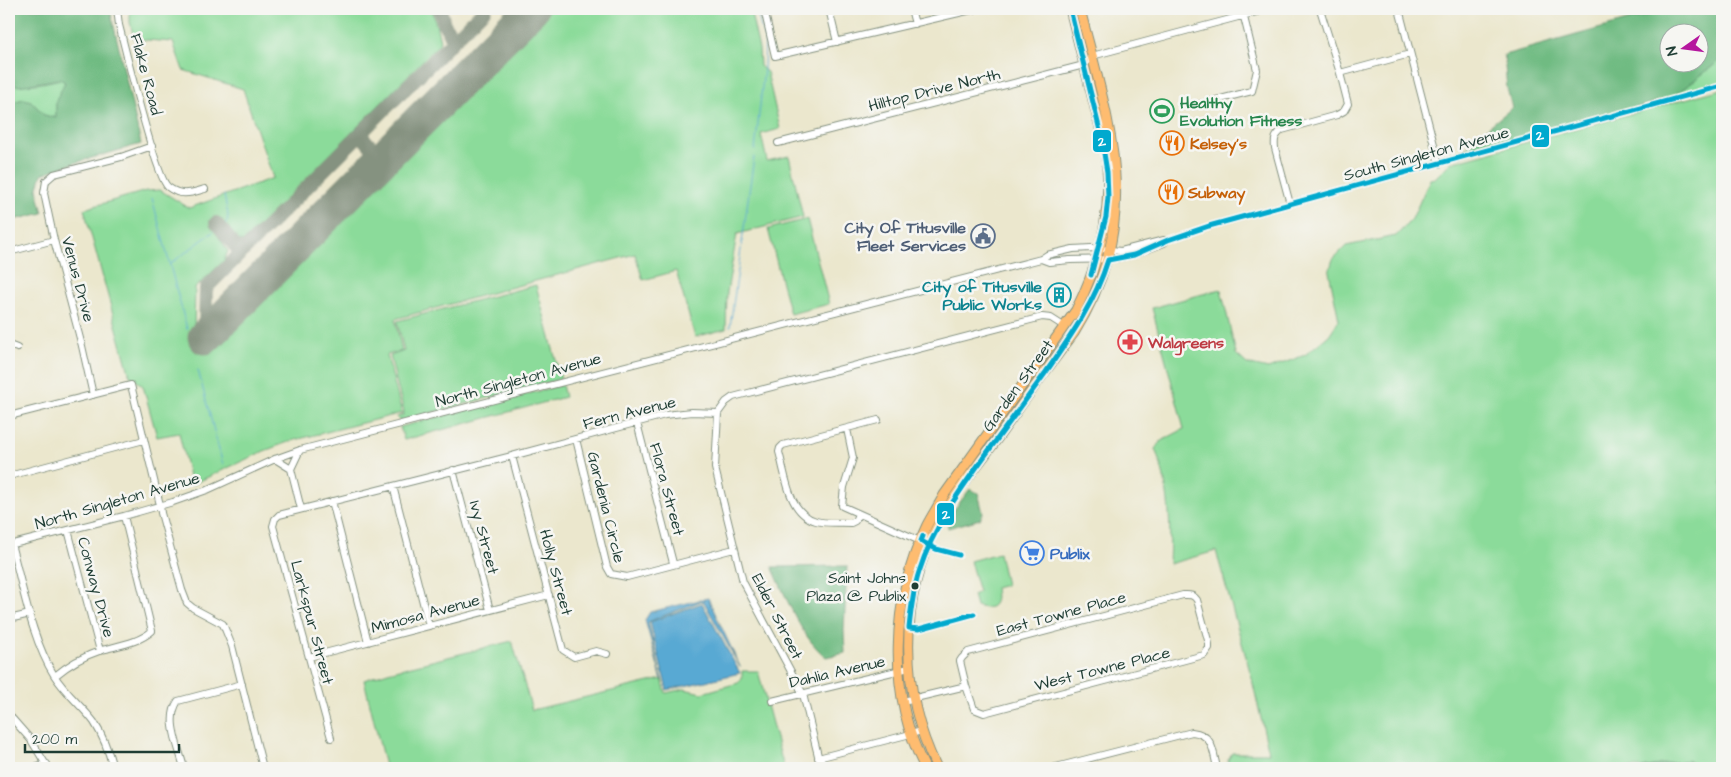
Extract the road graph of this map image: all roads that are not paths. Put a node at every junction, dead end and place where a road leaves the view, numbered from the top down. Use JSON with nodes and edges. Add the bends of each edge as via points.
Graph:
{"nodes":[{"id":1,"x":117,"y":9,"type":"edge"},
{"id":2,"x":764,"y":9,"type":"edge"},
{"id":3,"x":829,"y":9,"type":"edge"},
{"id":4,"x":911,"y":9,"type":"edge"},
{"id":5,"x":976,"y":9,"type":"edge"},
{"id":6,"x":1070,"y":9,"type":"edge"},
{"id":7,"x":1080,"y":9,"type":"edge"},
{"id":8,"x":1268,"y":9,"type":"edge"},
{"id":9,"x":1320,"y":9,"type":"edge"},
{"id":10,"x":1399,"y":9,"type":"edge"},
{"id":11,"x":1243,"y":12,"type":"edge"},
{"id":12,"x":915,"y":24,"type":"junction"},
{"id":13,"x":838,"y":42,"type":"junction"},
{"id":14,"x":1410,"y":54,"type":"junction"},
{"id":15,"x":1092,"y":56,"type":"junction"},
{"id":16,"x":1084,"y":65,"type":"junction"},
{"id":17,"x":1340,"y":73,"type":"junction"},
{"id":18,"x":1722,"y":86,"type":"edge"},
{"id":19,"x":1193,"y":106,"type":"dead end"},
{"id":20,"x":778,"y":143,"type":"dead end"},
{"id":21,"x":152,"y":146,"type":"junction"},
{"id":22,"x":1439,"y":164,"type":"junction"},
{"id":23,"x":205,"y":188,"type":"dead end"},
{"id":24,"x":1290,"y":204,"type":"junction"},
{"id":25,"x":54,"y":240,"type":"junction"},
{"id":26,"x":1099,"y":250,"type":"junction"},
{"id":27,"x":9,"y":252,"type":"edge"},
{"id":28,"x":1108,"y":255,"type":"junction"},
{"id":29,"x":1040,"y":259,"type":"junction"},
{"id":30,"x":1096,"y":260,"type":"junction"},
{"id":31,"x":1065,"y":327,"type":"junction"},
{"id":32,"x":9,"y":345,"type":"edge"},
{"id":33,"x":17,"y":348,"type":"dead end"},
{"id":34,"x":1024,"y":383,"type":"junction"},
{"id":35,"x":93,"y":395,"type":"junction"},
{"id":36,"x":1009,"y":404,"type":"junction"},
{"id":37,"x":1017,"y":411,"type":"junction"},
{"id":38,"x":718,"y":413,"type":"junction"},
{"id":39,"x":9,"y":416,"type":"edge"},
{"id":40,"x":878,"y":420,"type":"dead end"},
{"id":41,"x":636,"y":422,"type":"junction"},
{"id":42,"x":847,"y":428,"type":"junction"},
{"id":43,"x":1002,"y":431,"type":"junction"},
{"id":44,"x":576,"y":439,"type":"junction"},
{"id":45,"x":144,"y":440,"type":"junction"},
{"id":46,"x":300,"y":450,"type":"junction"},
{"id":47,"x":512,"y":456,"type":"junction"},
{"id":48,"x":275,"y":459,"type":"junction"},
{"id":49,"x":291,"y":469,"type":"junction"},
{"id":50,"x":453,"y":470,"type":"junction"},
{"id":51,"x":9,"y":476,"type":"edge"},
{"id":52,"x":393,"y":486,"type":"junction"},
{"id":53,"x":332,"y":501,"type":"junction"},
{"id":54,"x":160,"y":506,"type":"junction"},
{"id":55,"x":302,"y":509,"type":"junction"},
{"id":56,"x":858,"y":514,"type":"junction"},
{"id":57,"x":279,"y":515,"type":"joint"},
{"id":58,"x":124,"y":516,"type":"junction"},
{"id":59,"x":68,"y":530,"type":"junction"},
{"id":60,"x":925,"y":543,"type":"junction"},
{"id":61,"x":10,"y":544,"type":"edge"},
{"id":62,"x":734,"y":549,"type":"junction"},
{"id":63,"x":673,"y":563,"type":"junction"},
{"id":64,"x":549,"y":595,"type":"junction"},
{"id":65,"x":1197,"y":600,"type":"joint"},
{"id":66,"x":490,"y":610,"type":"junction"},
{"id":67,"x":30,"y":614,"type":"junction"},
{"id":68,"x":9,"y":619,"type":"edge"},
{"id":69,"x":429,"y":626,"type":"junction"},
{"id":70,"x":368,"y":642,"type":"junction"},
{"id":71,"x":100,"y":651,"type":"junction"},
{"id":72,"x":607,"y":654,"type":"dead end"},
{"id":73,"x":309,"y":657,"type":"junction"},
{"id":74,"x":909,"y":668,"type":"junction"},
{"id":75,"x":899,"y":670,"type":"junction"},
{"id":76,"x":54,"y":676,"type":"junction"},
{"id":77,"x":242,"y":684,"type":"junction"},
{"id":78,"x":966,"y":686,"type":"junction"},
{"id":79,"x":803,"y":694,"type":"junction"},
{"id":80,"x":913,"y":699,"type":"junction"},
{"id":81,"x":772,"y":701,"type":"dead end"},
{"id":82,"x":903,"y":701,"type":"junction"},
{"id":83,"x":9,"y":715,"type":"edge"},
{"id":84,"x":922,"y":731,"type":"junction"},
{"id":85,"x":912,"y":734,"type":"junction"},
{"id":86,"x":331,"y":738,"type":"dead end"},
{"id":87,"x":818,"y":758,"type":"junction"},
{"id":88,"x":48,"y":766,"type":"edge"},
{"id":89,"x":34,"y":768,"type":"edge"},
{"id":90,"x":113,"y":768,"type":"edge"},
{"id":91,"x":184,"y":768,"type":"edge"},
{"id":92,"x":263,"y":768,"type":"edge"},
{"id":93,"x":821,"y":768,"type":"edge"},
{"id":94,"x":925,"y":768,"type":"edge"},
{"id":95,"x":937,"y":768,"type":"edge"},
{"id":96,"x":1052,"y":768,"type":"edge"},
{"id":97,"x":1217,"y":768,"type":"edge"}],
"edges":[{"from":1,"to":21,"type":"street","name":"Flake Road"},
{"from":2,"to":13,"type":"street","via":[[776,56]]},
{"from":3,"to":13,"type":"street"},
{"from":4,"to":12,"type":"street"},
{"from":5,"to":12,"type":"street"},
{"from":6,"to":16,"type":"main road","name":"Garden Street"},
{"from":7,"to":15,"type":"main road","name":"Garden Street"},
{"from":8,"to":11,"type":"street"},
{"from":9,"to":17,"type":"street"},
{"from":10,"to":14,"type":"street"},
{"from":11,"to":15,"type":"street"},
{"from":11,"to":19,"type":"street","via":[[1257,70],[1252,91]]},
{"from":12,"to":13,"type":"street"},
{"from":14,"to":17,"type":"street"},
{"from":14,"to":22,"type":"street"},
{"from":15,"to":16,"type":"street"},
{"from":15,"to":28,"type":"main road","name":"Garden Street","via":[[1111,130],[1116,169],[1116,203]]},
{"from":16,"to":20,"type":"street","name":"Hilltop Drive North"},
{"from":16,"to":26,"type":"main road","name":"Garden Street","via":[[1107,166],[1108,196]]},
{"from":17,"to":24,"type":"street","via":[[1348,104],[1344,111],[1282,130],[1274,139]]},
{"from":18,"to":22,"type":"street","name":"South Singleton Avenue"},
{"from":21,"to":23,"type":"street","name":"Flake Road","via":[[167,187],[182,194]]},
{"from":21,"to":25,"type":"street","name":"Venus Drive","via":[[54,174],[46,181],[44,193]]},
{"from":22,"to":24,"type":"street","name":"South Singleton Avenue"},
{"from":24,"to":28,"type":"street","name":"South Singleton Avenue","via":[[1209,226],[1134,255]]},
{"from":25,"to":27,"type":"street"},
{"from":25,"to":35,"type":"street","name":"Venus Drive"},
{"from":26,"to":28,"type":"street","name":"South Singleton Avenue"},
{"from":26,"to":29,"type":"street","name":"North Singleton Avenue","via":[[1074,249],[1047,254]]},
{"from":26,"to":30,"type":"main road","name":"Garden Street"},
{"from":28,"to":30,"type":"street","name":"North Singleton Avenue"},
{"from":28,"to":37,"type":"main road","name":"Garden Street","via":[[1099,286],[1074,333]]},
{"from":29,"to":30,"type":"street","name":"North Singleton Avenue","via":[[1049,262]]},
{"from":29,"to":46,"type":"street","name":"North Singleton Avenue"},
{"from":30,"to":31,"type":"main road","name":"Garden Street","via":[[1085,291]]},
{"from":31,"to":34,"type":"main road","name":"Garden Street"},
{"from":31,"to":38,"type":"street","via":[[1051,318],[1042,317],[733,397]]},
{"from":32,"to":33,"type":"street"},
{"from":34,"to":36,"type":"main road","name":"Garden Street"},
{"from":34,"to":37,"type":"main road","via":[[1017,399]]},
{"from":35,"to":39,"type":"street"},
{"from":35,"to":45,"type":"street","via":[[131,385]]},
{"from":36,"to":43,"type":"main road","via":[[1010,415]]},
{"from":36,"to":60,"type":"main road","name":"Garden Street","via":[[944,495],[927,524]]},
{"from":37,"to":43,"type":"main road","name":"Garden Street"},
{"from":38,"to":41,"type":"street","name":"Fern Avenue","via":[[692,412]]},
{"from":38,"to":62,"type":"street","name":"Elder Street","via":[[715,468]]},
{"from":40,"to":42,"type":"street"},
{"from":41,"to":44,"type":"street","name":"Fern Avenue"},
{"from":41,"to":63,"type":"street","name":"Flora Street"},
{"from":42,"to":56,"type":"street","via":[[853,458],[842,506]]},
{"from":42,"to":56,"type":"street","via":[[783,445],[779,452],[792,499],[803,513],[816,521],[851,523]]},
{"from":43,"to":60,"type":"main road","name":"Garden Street"},
{"from":44,"to":47,"type":"street","name":"Fern Avenue"},
{"from":44,"to":63,"type":"street","name":"Gardenia Circle","via":[[611,574],[627,577]]},
{"from":45,"to":51,"type":"street"},
{"from":45,"to":54,"type":"street"},
{"from":46,"to":48,"type":"street","name":"North Singleton Avenue"},
{"from":46,"to":49,"type":"street"},
{"from":47,"to":50,"type":"street","name":"Fern Avenue"},
{"from":47,"to":64,"type":"street","name":"Holly Street"},
{"from":48,"to":49,"type":"street"},
{"from":48,"to":54,"type":"street","name":"North Singleton Avenue","via":[[207,490]]},
{"from":49,"to":55,"type":"street"},
{"from":50,"to":52,"type":"street","name":"Fern Avenue"},
{"from":50,"to":66,"type":"street","name":"Ivy Street"},
{"from":52,"to":53,"type":"street","name":"Fern Avenue"},
{"from":52,"to":69,"type":"street"},
{"from":53,"to":55,"type":"street","name":"Fern Avenue"},
{"from":53,"to":70,"type":"street"},
{"from":54,"to":58,"type":"street","name":"North Singleton Avenue"},
{"from":54,"to":77,"type":"street","via":[[187,603],[223,624]]},
{"from":55,"to":57,"type":"street","name":"Fern Avenue"},
{"from":56,"to":60,"type":"street"},
{"from":57,"to":73,"type":"street","name":"Larkspur Street","via":[[273,526]]},
{"from":58,"to":59,"type":"street","name":"North Singleton Avenue"},
{"from":58,"to":71,"type":"street","via":[[152,631],[144,638]]},
{"from":59,"to":61,"type":"street","name":"North Singleton Avenue"},
{"from":59,"to":71,"type":"street","name":"Conway Drive"},
{"from":60,"to":74,"type":"main road","name":"Garden Street","via":[[911,611]]},
{"from":60,"to":75,"type":"main road","name":"Garden Street","via":[[905,588],[899,626]]},
{"from":61,"to":67,"type":"street"},
{"from":62,"to":63,"type":"street","name":"Gardenia Circle"},
{"from":62,"to":79,"type":"street","name":"Elder Street","via":[[743,582]]},
{"from":64,"to":66,"type":"street","name":"Mimosa Avenue"},
{"from":64,"to":72,"type":"street","name":"Holly Street","via":[[563,650],[574,657],[596,651]]},
{"from":65,"to":78,"type":"street","name":"East Towne Place","via":[[1195,596],[1183,596],[968,652],[960,661]]},
{"from":65,"to":78,"type":"street","name":"West Towne Place","via":[[1209,644],[1207,652],[1200,657],[984,713],[974,709]]},
{"from":66,"to":69,"type":"street","name":"Mimosa Avenue"},
{"from":67,"to":68,"type":"street"},
{"from":67,"to":76,"type":"street"},
{"from":69,"to":70,"type":"street","name":"Mimosa Avenue"},
{"from":70,"to":73,"type":"street","name":"Mimosa Avenue"},
{"from":71,"to":76,"type":"street","via":[[71,662]]},
{"from":73,"to":86,"type":"street","name":"Larkspur Street"},
{"from":74,"to":75,"type":"street","name":"Dahlia Avenue"},
{"from":74,"to":80,"type":"main road","name":"Garden Street"},
{"from":75,"to":79,"type":"street","name":"Dahlia Avenue"},
{"from":75,"to":82,"type":"main road","name":"Garden Street"},
{"from":76,"to":90,"type":"street","via":[[94,722]]},
{"from":77,"to":91,"type":"street","via":[[178,700],[172,709],[172,719]]},
{"from":77,"to":92,"type":"street"},
{"from":78,"to":80,"type":"street"},
{"from":79,"to":81,"type":"street","name":"Dahlia Avenue"},
{"from":79,"to":87,"type":"street","name":"Elder Street"},
{"from":80,"to":82,"type":"street"},
{"from":80,"to":84,"type":"main road","name":"Garden Street"},
{"from":82,"to":85,"type":"main road","name":"Garden Street"},
{"from":83,"to":88,"type":"street"},
{"from":84,"to":85,"type":"street"},
{"from":84,"to":95,"type":"main road","name":"Garden Street"},
{"from":85,"to":87,"type":"street"},
{"from":85,"to":94,"type":"main road","name":"Garden Street"},
{"from":87,"to":93,"type":"street","name":"Elder Street"},
{"from":88,"to":89,"type":"street"},
{"from":96,"to":97,"type":"street","via":[[1192,732],[1206,736]]}]}
